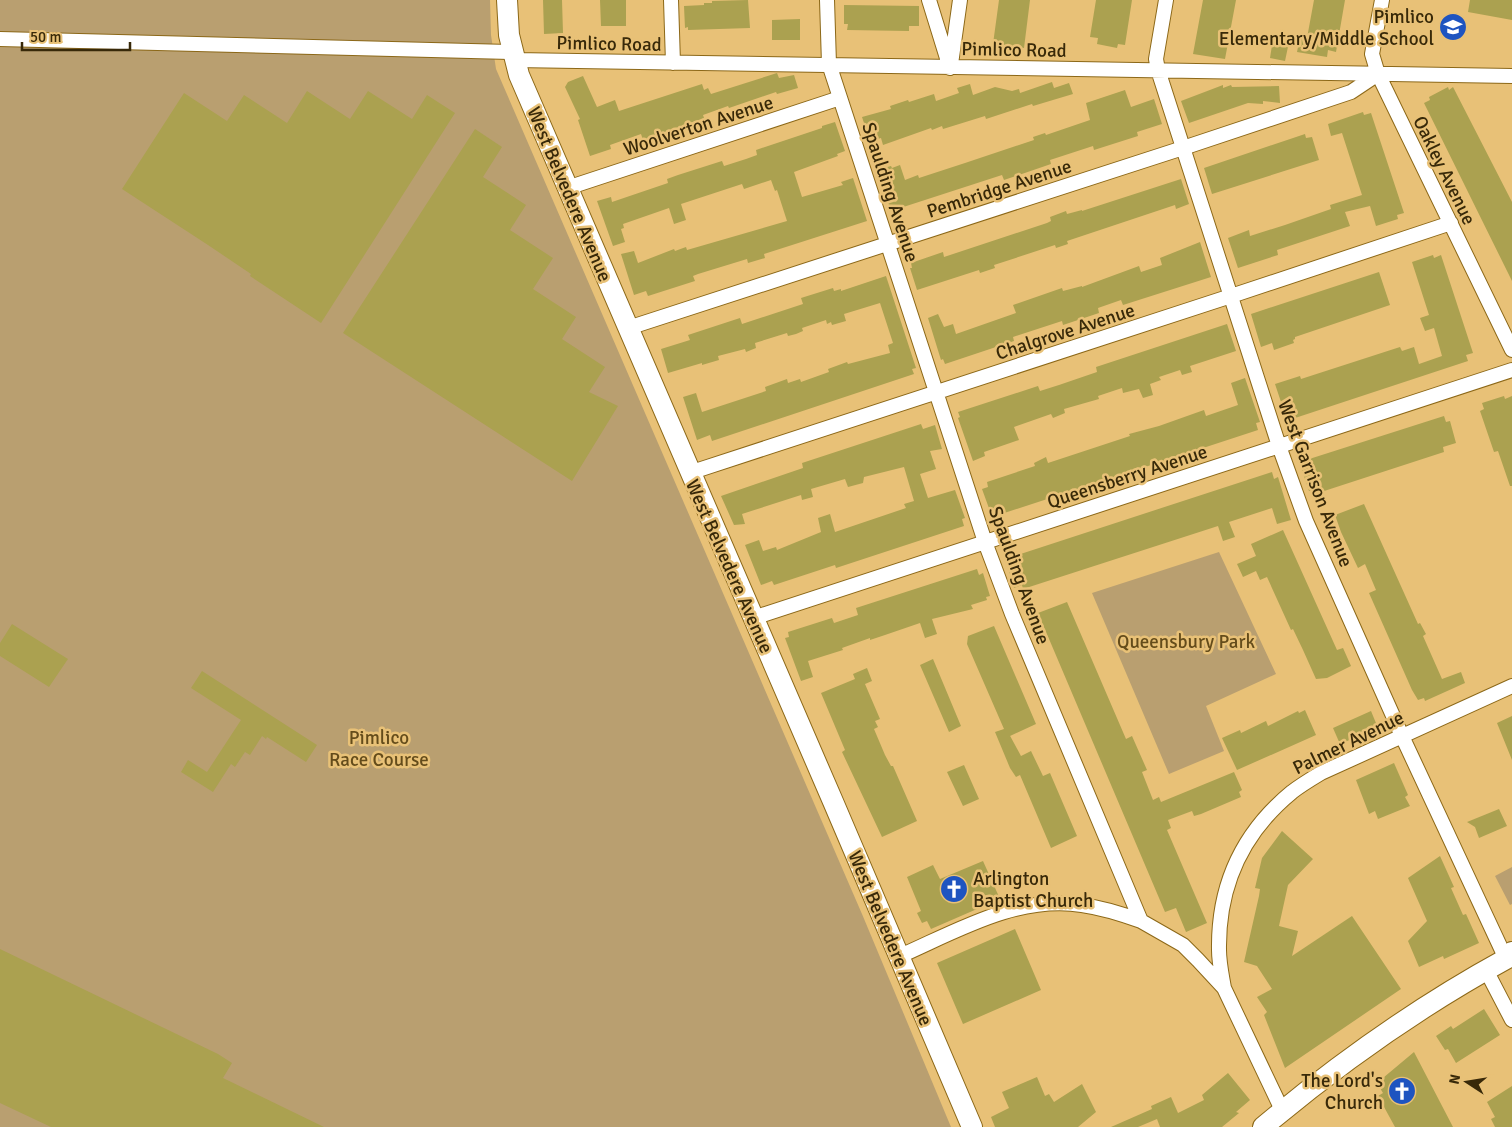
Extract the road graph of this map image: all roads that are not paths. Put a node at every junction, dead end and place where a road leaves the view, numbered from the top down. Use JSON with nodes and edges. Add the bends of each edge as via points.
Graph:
{"nodes":[{"id":1,"x":507,"y":0,"type":"edge"},
{"id":2,"x":671,"y":0,"type":"edge"},
{"id":3,"x":827,"y":0,"type":"edge"},
{"id":4,"x":928,"y":0,"type":"edge"},
{"id":5,"x":960,"y":0,"type":"edge"},
{"id":6,"x":1166,"y":0,"type":"edge"},
{"id":7,"x":1382,"y":0,"type":"edge"},
{"id":8,"x":0,"y":39,"type":"edge"},
{"id":9,"x":514,"y":56,"type":"junction"},
{"id":10,"x":673,"y":63,"type":"junction"},
{"id":11,"x":829,"y":64,"type":"junction"},
{"id":12,"x":950,"y":68,"type":"junction"},
{"id":13,"x":1158,"y":70,"type":"junction"},
{"id":14,"x":1378,"y":74,"type":"junction"},
{"id":15,"x":1512,"y":76,"type":"edge"},
{"id":16,"x":840,"y":98,"type":"junction"},
{"id":17,"x":1183,"y":148,"type":"junction"},
{"id":18,"x":567,"y":188,"type":"junction"},
{"id":19,"x":1451,"y":223,"type":"junction"},
{"id":20,"x":888,"y":244,"type":"junction"},
{"id":21,"x":1231,"y":296,"type":"junction"},
{"id":22,"x":628,"y":328,"type":"junction"},
{"id":23,"x":1512,"y":350,"type":"edge"},
{"id":24,"x":1512,"y":370,"type":"edge"},
{"id":25,"x":937,"y":393,"type":"junction"},
{"id":26,"x":1279,"y":446,"type":"junction"},
{"id":27,"x":690,"y":473,"type":"junction"},
{"id":28,"x":985,"y":542,"type":"junction"},
{"id":29,"x":753,"y":618,"type":"junction"},
{"id":30,"x":1512,"y":686,"type":"edge"},
{"id":31,"x":1402,"y":736,"type":"junction"},
{"id":32,"x":1141,"y":921,"type":"junction"},
{"id":33,"x":900,"y":956,"type":"junction"},
{"id":34,"x":1510,"y":957,"type":"edge"},
{"id":35,"x":1486,"y":970,"type":"junction"},
{"id":36,"x":1224,"y":988,"type":"junction"},
{"id":37,"x":1512,"y":1020,"type":"edge"},
{"id":38,"x":1282,"y":1110,"type":"junction"},
{"id":39,"x":972,"y":1127,"type":"edge"},
{"id":40,"x":1263,"y":1127,"type":"edge"}],
"edges":[{"from":1,"to":9,"type":"main road","name":"West Belvedere Avenue"},
{"from":2,"to":10,"type":"street"},
{"from":3,"to":11,"type":"street","name":"Spaulding Avenue"},
{"from":4,"to":12,"type":"street"},
{"from":5,"to":12,"type":"street"},
{"from":6,"to":13,"type":"street","name":"West Garrison Avenue","via":[[1156,59]]},
{"from":7,"to":14,"type":"street","name":"Oakley Avenue","via":[[1372,54]]},
{"from":8,"to":9,"type":"street","name":"Pimlico Road"},
{"from":9,"to":10,"type":"street","name":"Pimlico Road"},
{"from":9,"to":18,"type":"main road","name":"West Belvedere Avenue"},
{"from":10,"to":11,"type":"street","name":"Pimlico Road"},
{"from":11,"to":12,"type":"street","name":"Pimlico Road"},
{"from":11,"to":16,"type":"street","name":"Spaulding Avenue"},
{"from":12,"to":13,"type":"street","name":"Pimlico Road"},
{"from":13,"to":14,"type":"street","name":"Pimlico Road"},
{"from":13,"to":17,"type":"street","name":"West Garrison Avenue"},
{"from":14,"to":15,"type":"street","name":"Pimlico Road"},
{"from":14,"to":17,"type":"street","name":"Pembridge Avenue","via":[[1351,92]]},
{"from":14,"to":19,"type":"street","name":"Oakley Avenue"},
{"from":16,"to":18,"type":"street","name":"Woolverton Avenue"},
{"from":16,"to":20,"type":"street","name":"Spaulding Avenue"},
{"from":17,"to":20,"type":"street","name":"Pembridge Avenue"},
{"from":17,"to":21,"type":"street","name":"West Garrison Avenue"},
{"from":18,"to":22,"type":"main road","name":"West Belvedere Avenue"},
{"from":19,"to":21,"type":"street","name":"Chalgrove Avenue"},
{"from":19,"to":23,"type":"street","name":"Oakley Avenue"},
{"from":20,"to":22,"type":"street","name":"Pembridge Avenue"},
{"from":20,"to":25,"type":"street","name":"Spaulding Avenue"},
{"from":21,"to":25,"type":"street","name":"Chalgrove Avenue"},
{"from":21,"to":26,"type":"street","name":"West Garrison Avenue"},
{"from":22,"to":27,"type":"main road","name":"West Belvedere Avenue"},
{"from":24,"to":26,"type":"street","name":"Queensberry Avenue"},
{"from":25,"to":27,"type":"street","name":"Chalgrove Avenue"},
{"from":25,"to":28,"type":"street","name":"Spaulding Avenue"},
{"from":26,"to":28,"type":"street","name":"Queensberry Avenue"},
{"from":26,"to":31,"type":"street","name":"West Garrison Avenue","via":[[1306,521]]},
{"from":27,"to":29,"type":"main road","name":"West Belvedere Avenue"},
{"from":28,"to":29,"type":"street","name":"Queensberry Avenue"},
{"from":28,"to":32,"type":"street","name":"Spaulding Avenue"},
{"from":29,"to":33,"type":"main road","name":"West Belvedere Avenue"},
{"from":30,"to":31,"type":"street","name":"Palmer Avenue"},
{"from":31,"to":34,"type":"street","name":"West Garrison Avenue"},
{"from":31,"to":36,"type":"street","name":"Palmer Avenue","via":[[1321,773],[1294,790],[1254,830],[1228,882],[1222,906],[1219,952]]},
{"from":32,"to":33,"type":"street","via":[[1081,904],[1031,905],[987,918]]},
{"from":32,"to":36,"type":"street","via":[[1183,946]]},
{"from":33,"to":39,"type":"main road","name":"West Belvedere Avenue"},
{"from":34,"to":35,"type":"main road"},
{"from":35,"to":37,"type":"street"},
{"from":35,"to":38,"type":"main road","via":[[1357,1054]]},
{"from":36,"to":38,"type":"street"},
{"from":38,"to":40,"type":"main road"}]}
